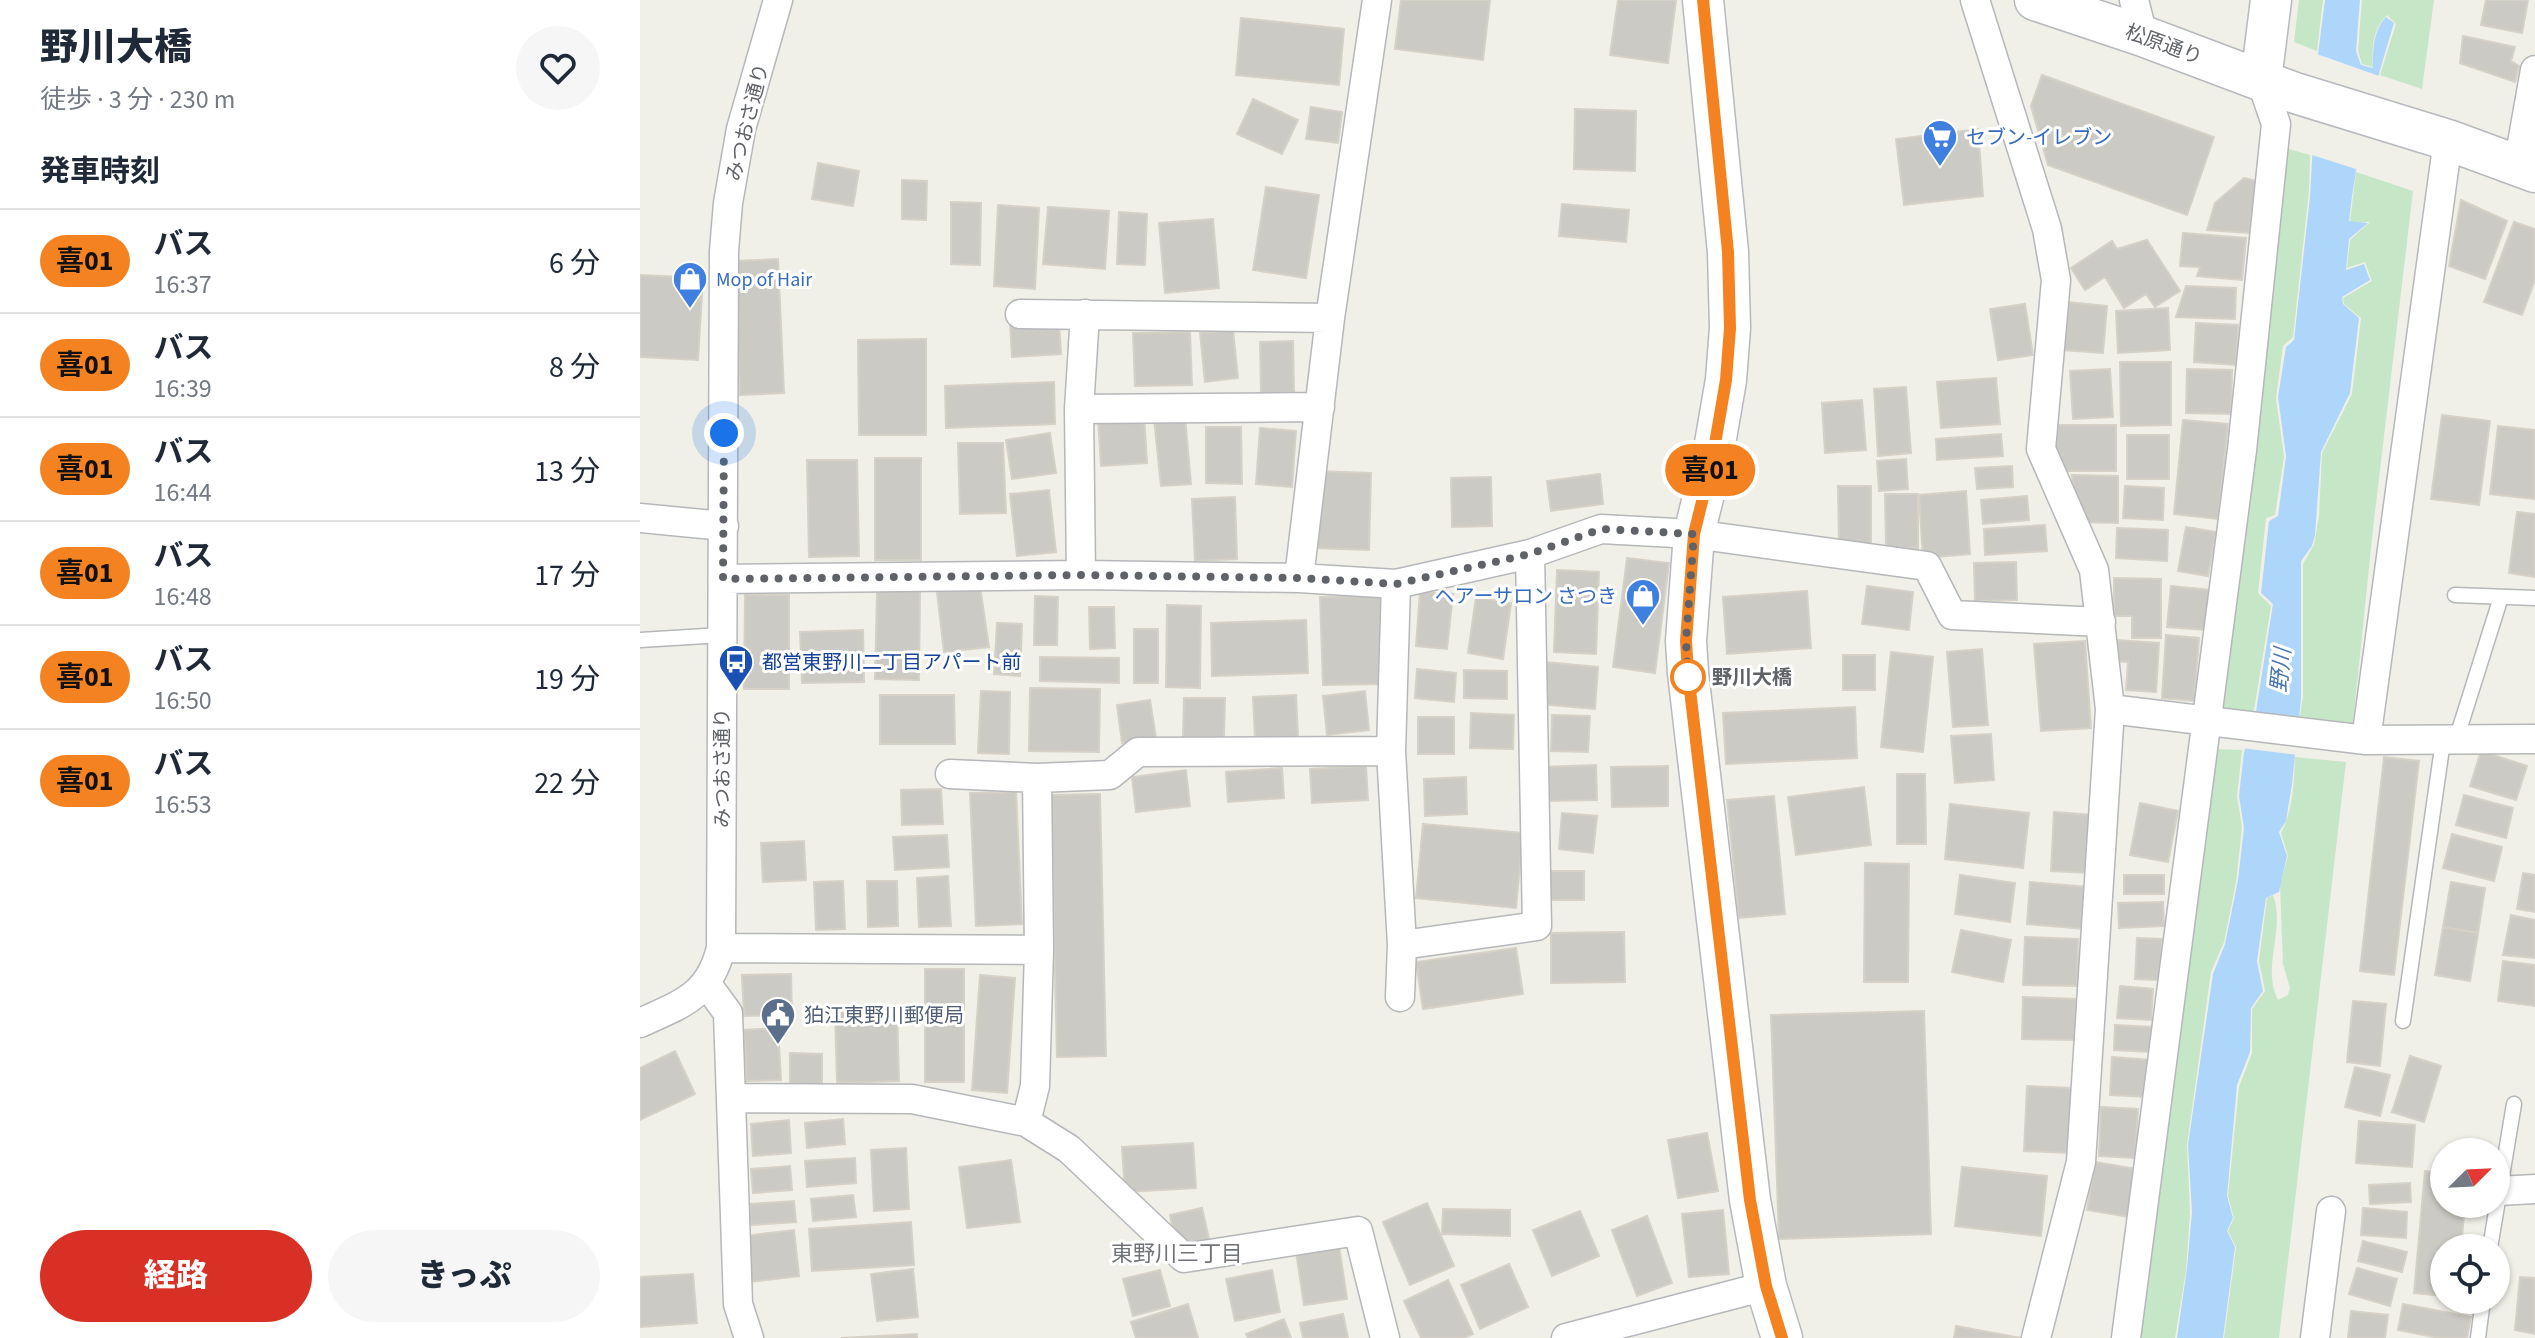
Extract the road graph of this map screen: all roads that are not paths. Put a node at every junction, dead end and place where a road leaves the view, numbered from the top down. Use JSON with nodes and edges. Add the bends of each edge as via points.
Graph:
{"nodes":[{"id":1,"x":778,"y":0,"type":"edge"},
{"id":2,"x":1377,"y":0,"type":"edge"},
{"id":3,"x":1703,"y":0,"type":"edge"},
{"id":4,"x":1975,"y":0,"type":"edge"},
{"id":5,"x":2035,"y":0,"type":"edge"},
{"id":6,"x":2271,"y":0,"type":"edge"},
{"id":7,"x":2138,"y":18,"type":"edge"},
{"id":8,"x":2535,"y":70,"type":"edge"},
{"id":9,"x":2276,"y":86,"type":"junction"},
{"id":10,"x":2438,"y":137,"type":"junction"},
{"id":11,"x":2527,"y":169,"type":"edge"},
{"id":12,"x":1020,"y":314,"type":"dead end"},
{"id":13,"x":1085,"y":314,"type":"junction"},
{"id":14,"x":1330,"y":318,"type":"junction"},
{"id":15,"x":1320,"y":407,"type":"junction"},
{"id":16,"x":1079,"y":409,"type":"junction"},
{"id":17,"x":640,"y":518,"type":"edge"},
{"id":18,"x":724,"y":526,"type":"junction"},
{"id":19,"x":1694,"y":534,"type":"junction"},
{"id":20,"x":1530,"y":554,"type":"junction"},
{"id":21,"x":1081,"y":575,"type":"junction"},
{"id":22,"x":1299,"y":578,"type":"junction"},
{"id":23,"x":723,"y":579,"type":"junction"},
{"id":24,"x":1396,"y":584,"type":"junction"},
{"id":25,"x":2455,"y":595,"type":"dead end"},
{"id":26,"x":2501,"y":597,"type":"junction"},
{"id":27,"x":2535,"y":598,"type":"edge"},
{"id":28,"x":2101,"y":622,"type":"junction"},
{"id":29,"x":722,"y":635,"type":"junction"},
{"id":30,"x":640,"y":640,"type":"edge"},
{"id":31,"x":2110,"y":709,"type":"junction"},
{"id":32,"x":2212,"y":721,"type":"junction"},
{"id":33,"x":2535,"y":739,"type":"edge"},
{"id":34,"x":2362,"y":740,"type":"junction"},
{"id":35,"x":2449,"y":741,"type":"junction"},
{"id":36,"x":1391,"y":751,"type":"junction"},
{"id":37,"x":950,"y":774,"type":"dead end"},
{"id":38,"x":1037,"y":778,"type":"junction"},
{"id":39,"x":1402,"y":945,"type":"junction"},
{"id":40,"x":721,"y":948,"type":"junction"},
{"id":41,"x":1039,"y":950,"type":"junction"},
{"id":42,"x":706,"y":983,"type":"junction"},
{"id":43,"x":1400,"y":997,"type":"dead end"},
{"id":44,"x":2403,"y":1021,"type":"dead end"},
{"id":45,"x":640,"y":1023,"type":"edge"},
{"id":46,"x":732,"y":1098,"type":"junction"},
{"id":47,"x":2514,"y":1104,"type":"dead end"},
{"id":48,"x":1026,"y":1122,"type":"junction"},
{"id":49,"x":2508,"y":1138,"type":"edge"},
{"id":50,"x":2535,"y":1189,"type":"edge"},
{"id":51,"x":2510,"y":1190,"type":"edge"},
{"id":52,"x":2331,"y":1211,"type":"dead end"},
{"id":53,"x":1766,"y":1286,"type":"junction"},
{"id":54,"x":2481,"y":1314,"type":"edge"},
{"id":55,"x":749,"y":1338,"type":"edge"},
{"id":56,"x":1385,"y":1338,"type":"edge"},
{"id":57,"x":1566,"y":1338,"type":"edge"},
{"id":58,"x":1782,"y":1338,"type":"edge"},
{"id":59,"x":2036,"y":1338,"type":"edge"},
{"id":60,"x":2126,"y":1338,"type":"edge"},
{"id":61,"x":2315,"y":1338,"type":"edge"},
{"id":62,"x":2478,"y":1338,"type":"edge"}],
"edges":[{"from":1,"to":18,"type":"street","name":"みつおさ通り","via":[[741,129],[728,203]]},
{"from":2,"to":14,"type":"street"},
{"from":3,"to":19,"type":"street","via":[[1728,252],[1730,328],[1712,461]]},
{"from":4,"to":28,"type":"street","via":[[2047,229],[2056,280],[2041,449],[2094,570]]},
{"from":5,"to":7,"type":"street","name":"松原通り"},
{"from":6,"to":9,"type":"street"},
{"from":7,"to":9,"type":"street","name":"松原通り"},
{"from":8,"to":11,"type":"street"},
{"from":9,"to":10,"type":"street","name":"松原通り"},
{"from":9,"to":32,"type":"street"},
{"from":10,"to":11,"type":"street"},
{"from":10,"to":34,"type":"street"},
{"from":12,"to":13,"type":"street"},
{"from":13,"to":14,"type":"street"},
{"from":13,"to":16,"type":"street"},
{"from":14,"to":15,"type":"street"},
{"from":15,"to":16,"type":"street"},
{"from":15,"to":22,"type":"street"},
{"from":16,"to":21,"type":"street"},
{"from":17,"to":18,"type":"street"},
{"from":18,"to":23,"type":"street","name":"みつおさ通り"},
{"from":19,"to":20,"type":"street","via":[[1601,529]]},
{"from":19,"to":28,"type":"street","via":[[1927,566],[1952,615]]},
{"from":19,"to":53,"type":"street","via":[[1686,641],[1690,704],[1742,1143]]},
{"from":20,"to":24,"type":"street"},
{"from":20,"to":39,"type":"street","via":[[1537,926]]},
{"from":21,"to":22,"type":"street"},
{"from":21,"to":23,"type":"street"},
{"from":22,"to":24,"type":"street"},
{"from":23,"to":29,"type":"street","name":"みつおさ通り"},
{"from":24,"to":36,"type":"street"},
{"from":25,"to":26,"type":"lane"},
{"from":26,"to":27,"type":"lane"},
{"from":26,"to":35,"type":"lane"},
{"from":28,"to":31,"type":"street"},
{"from":29,"to":30,"type":"lane"},
{"from":29,"to":40,"type":"street","name":"みつおさ通り"},
{"from":31,"to":32,"type":"street"},
{"from":31,"to":59,"type":"street","via":[[2081,1162]]},
{"from":32,"to":34,"type":"street"},
{"from":32,"to":60,"type":"street"},
{"from":33,"to":35,"type":"street"},
{"from":34,"to":35,"type":"street"},
{"from":35,"to":44,"type":"lane"},
{"from":36,"to":38,"type":"street","via":[[1138,752],[1110,775]]},
{"from":36,"to":39,"type":"street"},
{"from":37,"to":38,"type":"street"},
{"from":38,"to":41,"type":"street"},
{"from":39,"to":43,"type":"street"},
{"from":40,"to":41,"type":"street"},
{"from":40,"to":42,"type":"street","name":"みつおさ通り"},
{"from":41,"to":48,"type":"street","via":[[1035,1086]]},
{"from":42,"to":45,"type":"street","via":[[685,1002]]},
{"from":42,"to":46,"type":"street","via":[[728,1013]]},
{"from":46,"to":48,"type":"street","via":[[912,1099]]},
{"from":46,"to":55,"type":"street","via":[[738,1304]]},
{"from":47,"to":49,"type":"lane"},
{"from":48,"to":56,"type":"street","via":[[1069,1149],[1184,1258],[1358,1231]]},
{"from":50,"to":51,"type":"street"},
{"from":52,"to":61,"type":"street"},
{"from":53,"to":57,"type":"street"},
{"from":53,"to":58,"type":"street"},
{"from":54,"to":62,"type":"lane"}]}
